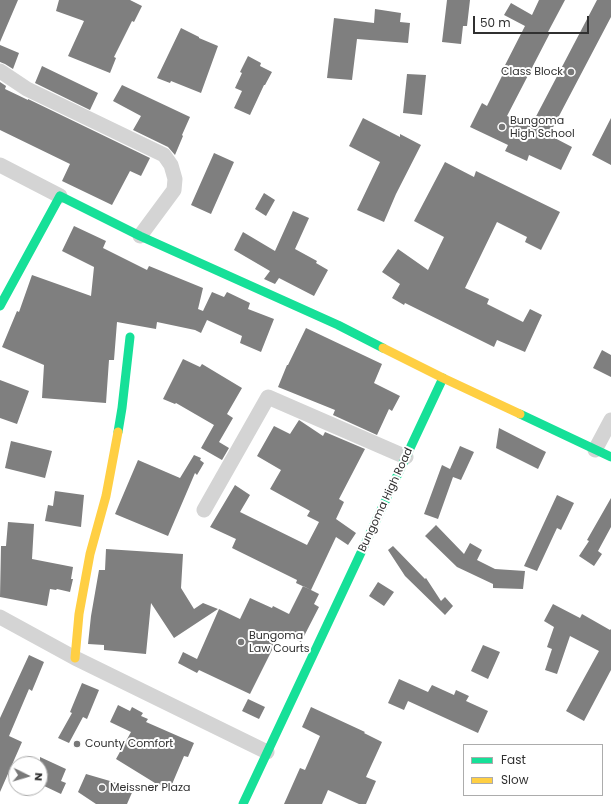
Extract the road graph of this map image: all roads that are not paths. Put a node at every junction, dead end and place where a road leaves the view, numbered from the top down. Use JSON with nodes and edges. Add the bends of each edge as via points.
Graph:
{"nodes":[{"id":1,"x":0,"y":71,"type":"edge"},
{"id":2,"x":0,"y":165,"type":"edge"},
{"id":3,"x":60,"y":196,"type":"junction"},
{"id":4,"x":140,"y":236,"type":"junction"},
{"id":5,"x":0,"y":306,"type":"edge"},
{"id":6,"x":130,"y":337,"type":"dead end"},
{"id":7,"x":443,"y":378,"type":"junction"},
{"id":8,"x":611,"y":420,"type":"edge"},
{"id":9,"x":595,"y":450,"type":"junction"},
{"id":10,"x":406,"y":457,"type":"junction"},
{"id":11,"x":611,"y":457,"type":"edge"},
{"id":12,"x":204,"y":510,"type":"dead end"},
{"id":13,"x":0,"y":617,"type":"edge"},
{"id":14,"x":76,"y":658,"type":"junction"},
{"id":15,"x":267,"y":752,"type":"junction"},
{"id":16,"x":243,"y":804,"type":"edge"}],
"edges":[{"from":1,"to":4,"type":"street","via":[[27,89],[164,155],[172,165],[174,190]]},
{"from":2,"to":3,"type":"street"},
{"from":3,"to":4,"type":"street"},
{"from":3,"to":5,"type":"street"},
{"from":4,"to":7,"type":"street","via":[[338,326]]},
{"from":6,"to":14,"type":"street","via":[[122,408],[106,496],[90,554],[79,614]]},
{"from":7,"to":9,"type":"street"},
{"from":7,"to":10,"type":"street","name":"Bungoma High Road"},
{"from":8,"to":9,"type":"street"},
{"from":9,"to":11,"type":"street"},
{"from":10,"to":12,"type":"street","via":[[268,397]]},
{"from":10,"to":15,"type":"street","name":"Bungoma High Road"},
{"from":13,"to":14,"type":"street"},
{"from":14,"to":15,"type":"street"},
{"from":15,"to":16,"type":"street","name":"Bungoma High Road"}]}
